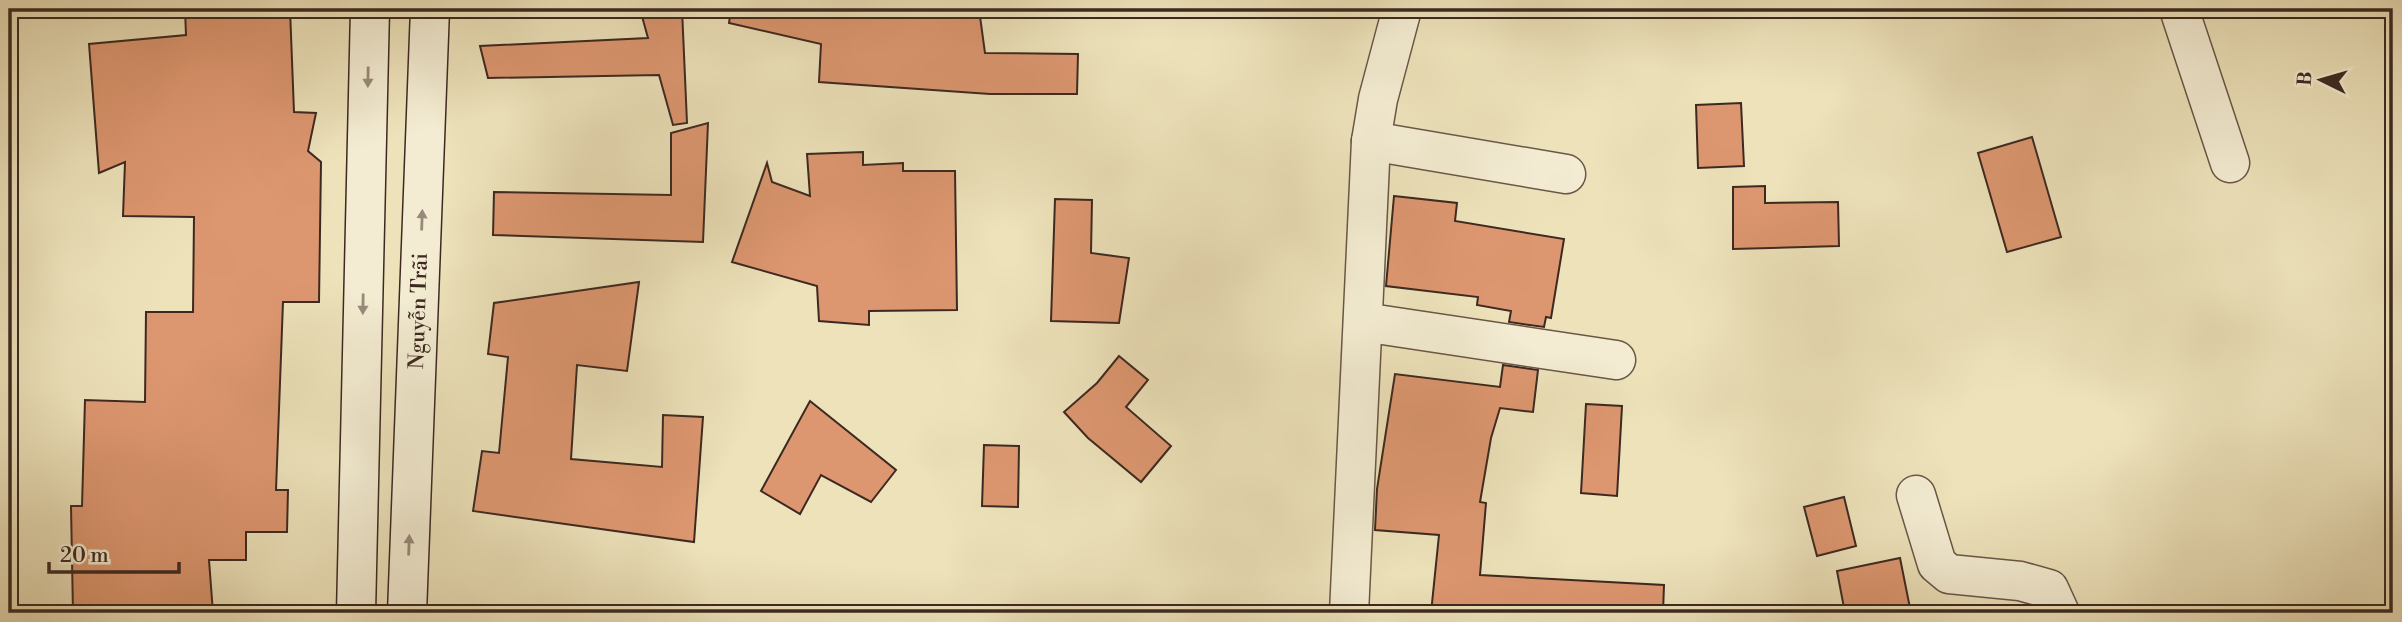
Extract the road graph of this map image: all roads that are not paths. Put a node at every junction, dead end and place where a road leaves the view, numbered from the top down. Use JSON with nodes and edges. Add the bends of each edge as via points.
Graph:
{"nodes":[{"id":1,"x":370,"y":9,"type":"edge"},
{"id":2,"x":430,"y":9,"type":"edge"},
{"id":3,"x":1402,"y":9,"type":"edge"},
{"id":4,"x":2179,"y":9,"type":"edge"},
{"id":5,"x":1371,"y":141,"type":"junction"},
{"id":6,"x":2230,"y":163,"type":"dead end"},
{"id":7,"x":1566,"y":174,"type":"dead end"},
{"id":8,"x":1363,"y":322,"type":"junction"},
{"id":9,"x":1616,"y":360,"type":"dead end"},
{"id":10,"x":1916,"y":495,"type":"dead end"},
{"id":11,"x":356,"y":613,"type":"edge"},
{"id":12,"x":407,"y":613,"type":"edge"},
{"id":13,"x":1349,"y":613,"type":"edge"},
{"id":14,"x":2060,"y":613,"type":"edge"}],
"edges":[{"from":1,"to":11,"type":"street","one_way":true},
{"from":12,"to":2,"type":"street","name":"Nguyễn Trãi","one_way":true},
{"from":3,"to":5,"type":"street"},
{"from":4,"to":6,"type":"street"},
{"from":5,"to":7,"type":"street"},
{"from":5,"to":8,"type":"street"},
{"from":8,"to":9,"type":"street"},
{"from":8,"to":13,"type":"street"},
{"from":10,"to":14,"type":"street","via":[[1937,564],[1949,574],[2020,581],[2049,589]]}]}
